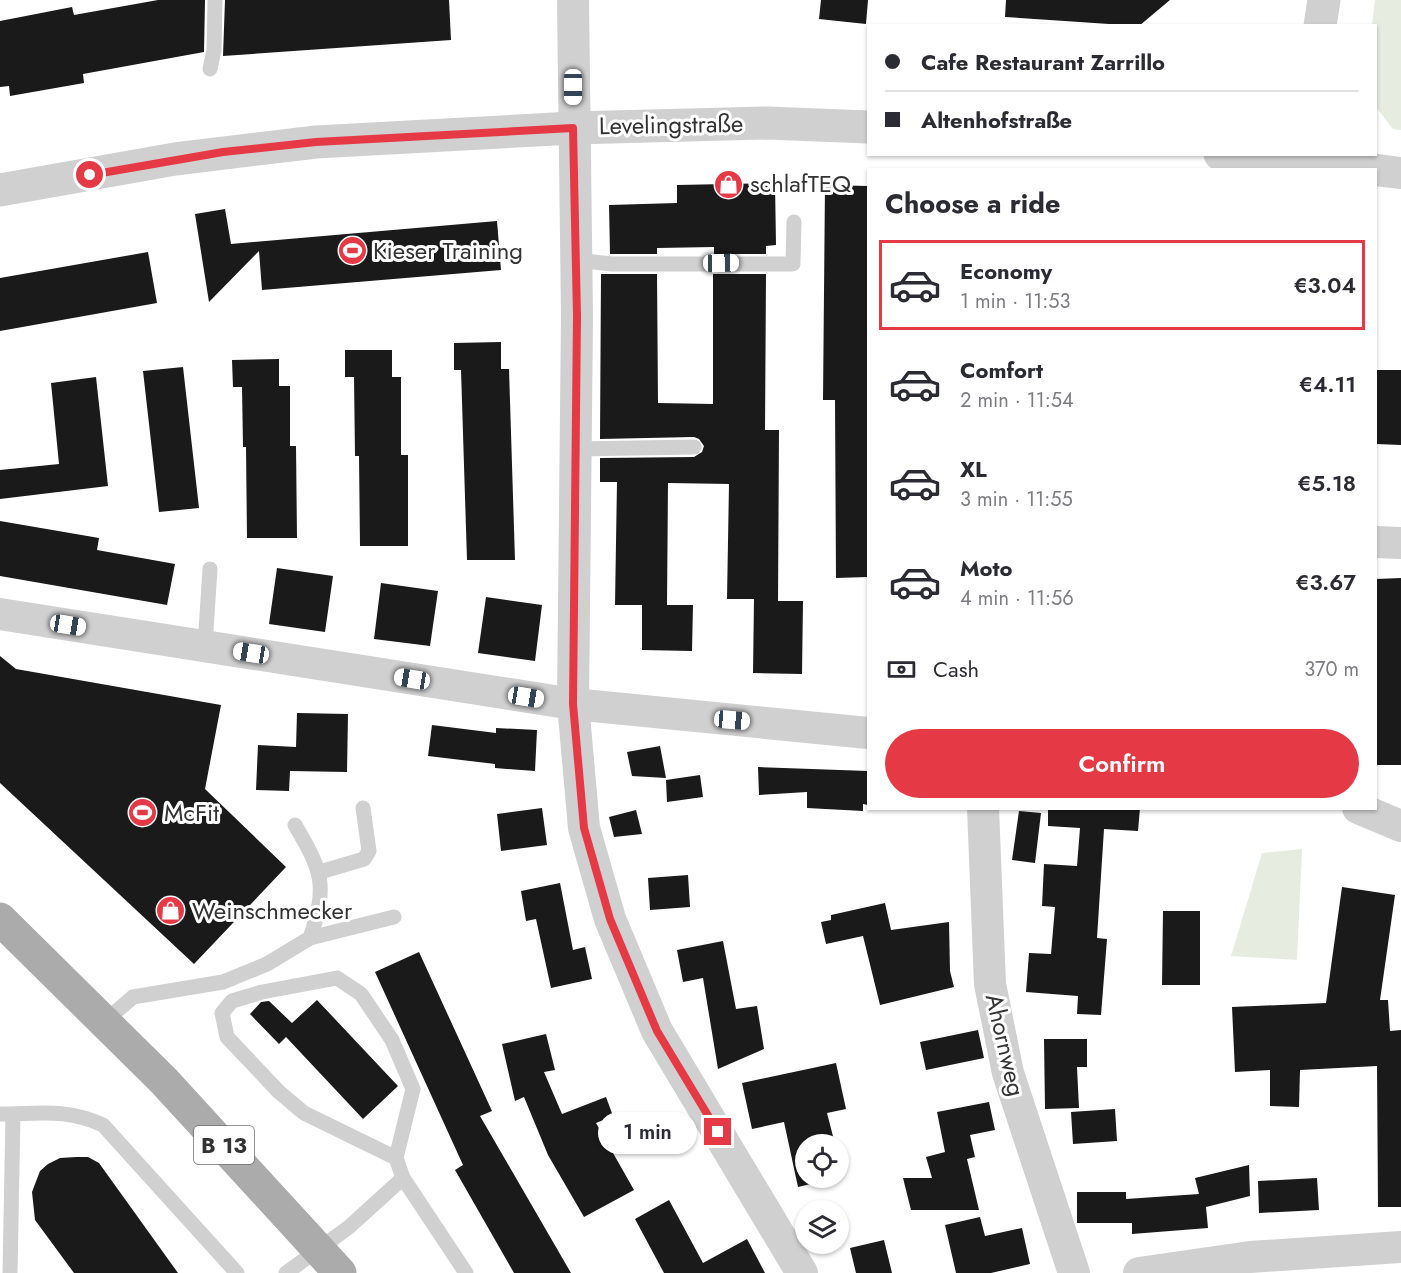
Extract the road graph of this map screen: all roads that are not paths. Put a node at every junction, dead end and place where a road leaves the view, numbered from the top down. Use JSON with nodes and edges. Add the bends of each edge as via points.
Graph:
{"nodes":[{"id":1,"x":215,"y":0,"type":"edge"},
{"id":2,"x":573,"y":0,"type":"edge"},
{"id":3,"x":1324,"y":0,"type":"edge"},
{"id":4,"x":1320,"y":24,"type":"edge"},
{"id":5,"x":210,"y":69,"type":"dead end"},
{"id":6,"x":867,"y":127,"type":"edge"},
{"id":7,"x":573,"y":128,"type":"junction"},
{"id":8,"x":1240,"y":156,"type":"edge"},
{"id":9,"x":1300,"y":162,"type":"edge"},
{"id":10,"x":1351,"y":168,"type":"edge"},
{"id":11,"x":1377,"y":170,"type":"edge"},
{"id":12,"x":1401,"y":173,"type":"edge"},
{"id":13,"x":4,"y":191,"type":"edge"},
{"id":14,"x":794,"y":222,"type":"dead end"},
{"id":15,"x":575,"y":260,"type":"junction"},
{"id":16,"x":694,"y":447,"type":"dead end"},
{"id":17,"x":576,"y":449,"type":"junction"},
{"id":18,"x":1377,"y":542,"type":"edge"},
{"id":19,"x":1401,"y":543,"type":"edge"},
{"id":20,"x":210,"y":569,"type":"dead end"},
{"id":21,"x":0,"y":614,"type":"edge"},
{"id":22,"x":205,"y":646,"type":"junction"},
{"id":23,"x":573,"y":704,"type":"junction"},
{"id":24,"x":867,"y":733,"type":"edge"},
{"id":25,"x":363,"y":808,"type":"dead end"},
{"id":26,"x":983,"y":810,"type":"edge"},
{"id":27,"x":1363,"y":810,"type":"edge"},
{"id":28,"x":296,"y":825,"type":"dead end"},
{"id":29,"x":1401,"y":826,"type":"edge"},
{"id":30,"x":320,"y":872,"type":"junction"},
{"id":31,"x":394,"y":917,"type":"dead end"},
{"id":32,"x":0,"y":919,"type":"edge"},
{"id":33,"x":310,"y":938,"type":"junction"},
{"id":34,"x":104,"y":1022,"type":"junction"},
{"id":35,"x":7,"y":1114,"type":"edge"},
{"id":36,"x":396,"y":1158,"type":"junction"},
{"id":37,"x":403,"y":1178,"type":"junction"},
{"id":38,"x":1401,"y":1247,"type":"edge"},
{"id":39,"x":320,"y":1248,"type":"junction"},
{"id":40,"x":10,"y":1266,"type":"edge"},
{"id":41,"x":23,"y":1273,"type":"edge"},
{"id":42,"x":237,"y":1273,"type":"edge"},
{"id":43,"x":286,"y":1273,"type":"edge"},
{"id":44,"x":340,"y":1273,"type":"edge"},
{"id":45,"x":466,"y":1273,"type":"edge"},
{"id":46,"x":802,"y":1273,"type":"edge"},
{"id":47,"x":1074,"y":1273,"type":"edge"},
{"id":48,"x":1139,"y":1273,"type":"edge"}],
"edges":[{"from":1,"to":5,"type":"lane"},
{"from":2,"to":7,"type":"street"},
{"from":3,"to":4,"type":"street"},
{"from":6,"to":7,"type":"street","name":"Levelingstraße","via":[[767,123]]},
{"from":7,"to":13,"type":"street","name":"Levelingstraße","via":[[316,142],[223,152]]},
{"from":7,"to":15,"type":"street"},
{"from":8,"to":9,"type":"street"},
{"from":9,"to":10,"type":"street"},
{"from":11,"to":12,"type":"street"},
{"from":14,"to":15,"type":"lane","via":[[793,264],[612,264]]},
{"from":15,"to":17,"type":"street"},
{"from":16,"to":17,"type":"lane"},
{"from":17,"to":23,"type":"street"},
{"from":18,"to":19,"type":"street"},
{"from":20,"to":22,"type":"lane"},
{"from":21,"to":22,"type":"street"},
{"from":22,"to":23,"type":"street"},
{"from":23,"to":24,"type":"street"},
{"from":23,"to":46,"type":"street","via":[[584,828],[610,919],[657,1031]]},
{"from":25,"to":30,"type":"lane","via":[[369,852],[364,859]]},
{"from":26,"to":47,"type":"street","name":"Ahornweg","via":[[990,984],[1008,1073]]},
{"from":27,"to":29,"type":"street"},
{"from":28,"to":30,"type":"lane"},
{"from":30,"to":33,"type":"lane","via":[[321,896]]},
{"from":31,"to":33,"type":"lane"},
{"from":32,"to":34,"type":"main road","number":"B 13"},
{"from":33,"to":34,"type":"lane","via":[[267,964],[223,982],[134,997]]},
{"from":34,"to":39,"type":"main road","number":"B 13"},
{"from":35,"to":40,"type":"lane"},
{"from":35,"to":42,"type":"lane","via":[[82,1115],[103,1125]]},
{"from":36,"to":36,"type":"lane","via":[[304,1113],[279,1092],[227,1037],[222,1013],[232,1001],[337,978],[362,994],[392,1040],[412,1089]]},
{"from":36,"to":37,"type":"lane"},
{"from":37,"to":39,"type":"lane"},
{"from":37,"to":45,"type":"lane"},
{"from":38,"to":48,"type":"street","via":[[1250,1257]]},
{"from":39,"to":43,"type":"lane"},
{"from":39,"to":44,"type":"main road","number":"B 13"},
{"from":40,"to":41,"type":"lane"}]}
